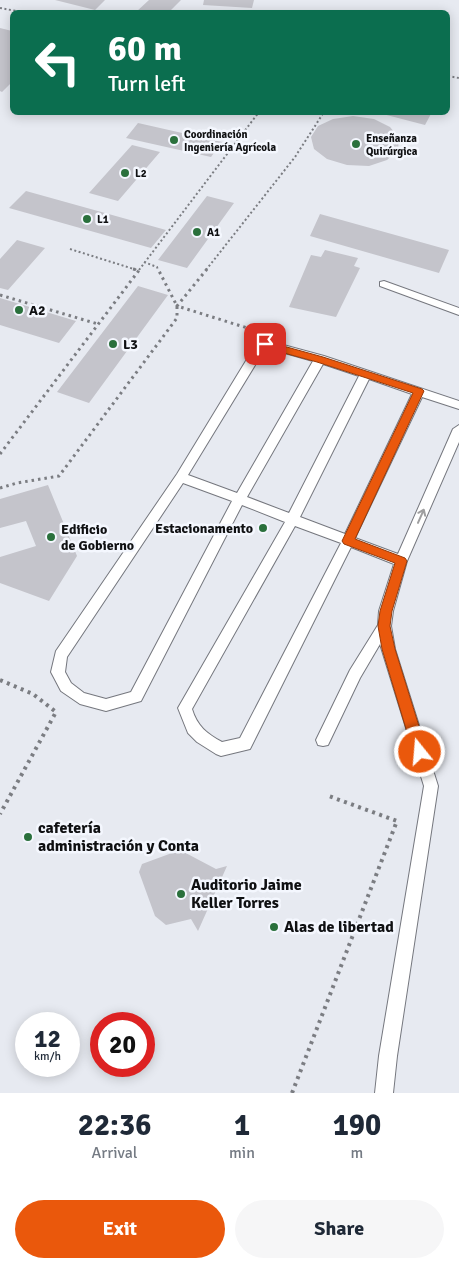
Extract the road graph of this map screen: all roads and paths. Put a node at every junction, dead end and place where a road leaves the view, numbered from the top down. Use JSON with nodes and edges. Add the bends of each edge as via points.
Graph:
{"nodes":[{"id":1,"x":257,"y":115,"type":"edge"},
{"id":2,"x":322,"y":115,"type":"edge"},
{"id":3,"x":70,"y":249,"type":"dead end"},
{"id":4,"x":144,"y":262,"type":"junction"},
{"id":5,"x":138,"y":270,"type":"junction"},
{"id":6,"x":384,"y":284,"type":"dead end"},
{"id":7,"x":0,"y":295,"type":"edge"},
{"id":8,"x":177,"y":306,"type":"junction"},
{"id":9,"x":459,"y":312,"type":"edge"},
{"id":10,"x":98,"y":324,"type":"junction"},
{"id":11,"x":260,"y":332,"type":"dead end"},
{"id":12,"x":320,"y":359,"type":"junction"},
{"id":13,"x":366,"y":374,"type":"junction"},
{"id":14,"x":418,"y":391,"type":"junction"},
{"id":15,"x":459,"y":405,"type":"edge"},
{"id":16,"x":459,"y":429,"type":"edge"},
{"id":17,"x":0,"y":454,"type":"edge"},
{"id":18,"x":181,"y":478,"type":"junction"},
{"id":19,"x":0,"y":488,"type":"edge"},
{"id":20,"x":239,"y":500,"type":"junction"},
{"id":21,"x":292,"y":520,"type":"junction"},
{"id":22,"x":348,"y":541,"type":"junction"},
{"id":23,"x":401,"y":561,"type":"junction"},
{"id":24,"x":384,"y":626,"type":"junction"},
{"id":25,"x":0,"y":680,"type":"edge"},
{"id":26,"x":324,"y":740,"type":"dead end"},
{"id":27,"x":326,"y":795,"type":"dead end"},
{"id":28,"x":0,"y":814,"type":"edge"},
{"id":29,"x":292,"y":1093,"type":"edge"},
{"id":30,"x":384,"y":1093,"type":"edge"}],
"edges":[{"from":1,"to":4,"type":"path"},
{"from":2,"to":8,"type":"path","via":[[295,157]]},
{"from":3,"to":5,"type":"path"},
{"from":4,"to":5,"type":"path"},
{"from":4,"to":8,"type":"path","via":[[157,267]]},
{"from":5,"to":10,"type":"path"},
{"from":6,"to":9,"type":"lane"},
{"from":7,"to":10,"type":"path"},
{"from":8,"to":11,"type":"path"},
{"from":8,"to":19,"type":"path","via":[[177,318],[59,476]]},
{"from":10,"to":17,"type":"path"},
{"from":12,"to":13,"type":"lane"},
{"from":12,"to":18,"type":"lane","via":[[265,344],[259,349]]},
{"from":12,"to":20,"type":"lane"},
{"from":13,"to":14,"type":"lane"},
{"from":13,"to":21,"type":"lane"},
{"from":14,"to":15,"type":"lane"},
{"from":14,"to":22,"type":"lane"},
{"from":23,"to":16,"type":"lane","one_way":true},
{"from":18,"to":20,"type":"lane"},
{"from":18,"to":20,"type":"lane","via":[[61,656],[58,672],[66,687],[80,698],[106,705],[136,697]]},
{"from":20,"to":21,"type":"lane"},
{"from":21,"to":22,"type":"lane"},
{"from":21,"to":22,"type":"lane","via":[[185,708],[189,723],[198,736],[221,749],[245,744]]},
{"from":22,"to":23,"type":"lane"},
{"from":23,"to":24,"type":"lane"},
{"from":24,"to":26,"type":"lane","via":[[355,674]]},
{"from":24,"to":30,"type":"lane","via":[[388,649],[431,786]]},
{"from":25,"to":28,"type":"path","via":[[33,694],[56,712]]},
{"from":27,"to":29,"type":"path","via":[[397,821]]}]}
